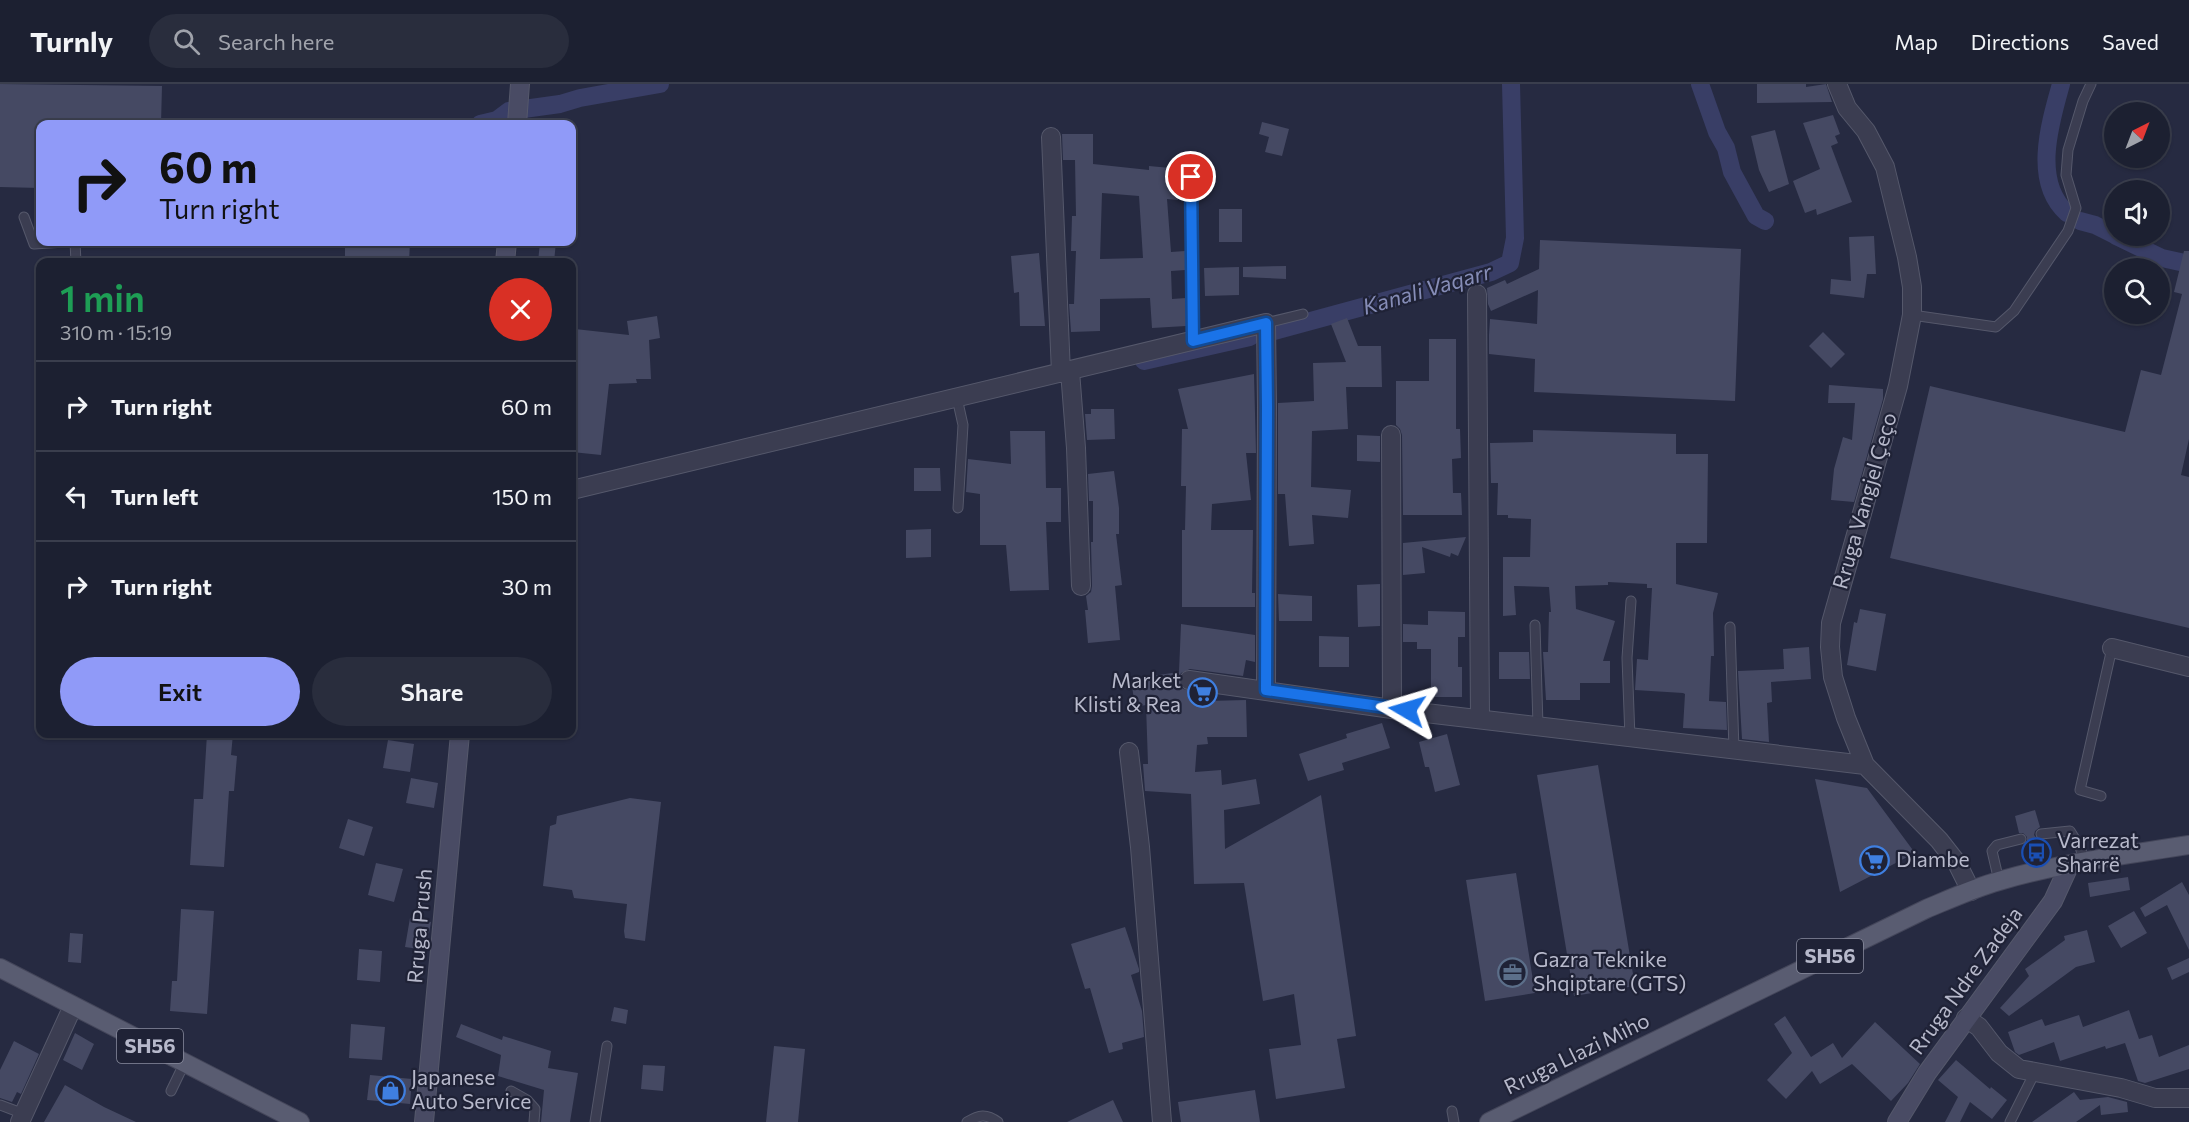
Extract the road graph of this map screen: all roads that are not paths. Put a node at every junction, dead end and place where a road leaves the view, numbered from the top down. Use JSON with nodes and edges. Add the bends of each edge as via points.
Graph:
{"nodes":[{"id":1,"x":1837,"y":84,"type":"edge"},
{"id":2,"x":2091,"y":84,"type":"edge"},
{"id":3,"x":519,"y":93,"type":"edge"},
{"id":4,"x":517,"y":120,"type":"edge"},
{"id":5,"x":1051,"y":137,"type":"dead end"},
{"id":6,"x":1191,"y":177,"type":"dead end"},
{"id":7,"x":24,"y":217,"type":"dead end"},
{"id":8,"x":36,"y":244,"type":"edge"},
{"id":9,"x":1477,"y":294,"type":"dead end"},
{"id":10,"x":1303,"y":314,"type":"dead end"},
{"id":11,"x":1912,"y":315,"type":"junction"},
{"id":12,"x":1266,"y":323,"type":"junction"},
{"id":13,"x":1193,"y":341,"type":"junction"},
{"id":14,"x":1065,"y":372,"type":"junction"},
{"id":15,"x":957,"y":398,"type":"junction"},
{"id":16,"x":1391,"y":435,"type":"dead end"},
{"id":17,"x":576,"y":489,"type":"edge"},
{"id":18,"x":958,"y":508,"type":"dead end"},
{"id":19,"x":1081,"y":586,"type":"dead end"},
{"id":20,"x":1631,"y":601,"type":"dead end"},
{"id":21,"x":1535,"y":626,"type":"dead end"},
{"id":22,"x":1730,"y":627,"type":"dead end"},
{"id":23,"x":2112,"y":648,"type":"joint"},
{"id":24,"x":2189,"y":667,"type":"edge"},
{"id":25,"x":1189,"y":680,"type":"dead end"},
{"id":26,"x":1266,"y":690,"type":"junction"},
{"id":27,"x":1392,"y":709,"type":"junction"},
{"id":28,"x":1479,"y":718,"type":"junction"},
{"id":29,"x":1538,"y":726,"type":"junction"},
{"id":30,"x":460,"y":738,"type":"edge"},
{"id":31,"x":1630,"y":738,"type":"junction"},
{"id":32,"x":1734,"y":750,"type":"junction"},
{"id":33,"x":1129,"y":752,"type":"dead end"},
{"id":34,"x":1865,"y":765,"type":"junction"},
{"id":35,"x":2101,"y":796,"type":"dead end"},
{"id":36,"x":2042,"y":834,"type":"dead end"},
{"id":37,"x":2021,"y":839,"type":"dead end"},
{"id":38,"x":2189,"y":845,"type":"edge"},
{"id":39,"x":2077,"y":864,"type":"junction"},
{"id":40,"x":1999,"y":881,"type":"junction"},
{"id":41,"x":1971,"y":891,"type":"junction"},
{"id":42,"x":0,"y":968,"type":"edge"},
{"id":43,"x":73,"y":1006,"type":"junction"},
{"id":44,"x":1966,"y":1018,"type":"junction"},
{"id":45,"x":607,"y":1046,"type":"dead end"},
{"id":46,"x":184,"y":1064,"type":"junction"},
{"id":47,"x":2034,"y":1074,"type":"junction"},
{"id":48,"x":171,"y":1091,"type":"dead end"},
{"id":49,"x":511,"y":1091,"type":"dead end"},
{"id":50,"x":2189,"y":1098,"type":"edge"},
{"id":51,"x":0,"y":1105,"type":"edge"},
{"id":52,"x":1452,"y":1111,"type":"dead end"},
{"id":53,"x":22,"y":1118,"type":"edge"},
{"id":54,"x":300,"y":1122,"type":"edge"},
{"id":55,"x":424,"y":1122,"type":"edge"},
{"id":56,"x":534,"y":1122,"type":"edge"},
{"id":57,"x":595,"y":1122,"type":"edge"},
{"id":58,"x":967,"y":1122,"type":"edge"},
{"id":59,"x":998,"y":1122,"type":"edge"},
{"id":60,"x":1161,"y":1122,"type":"edge"},
{"id":61,"x":1454,"y":1122,"type":"edge"},
{"id":62,"x":1489,"y":1122,"type":"edge"},
{"id":63,"x":1897,"y":1122,"type":"edge"},
{"id":64,"x":2010,"y":1122,"type":"edge"}],
"edges":[{"from":1,"to":11,"type":"street","name":"Rruga Vangjel Çeço","via":[[1847,108],[1866,131],[1886,167],[1907,258]]},
{"from":2,"to":11,"type":"lane","via":[[2068,150],[2066,175],[2076,208],[2068,231],[2014,311],[1995,327]]},
{"from":3,"to":4,"type":"street"},
{"from":5,"to":14,"type":"street"},
{"from":6,"to":13,"type":"lane"},
{"from":7,"to":8,"type":"lane"},
{"from":9,"to":28,"type":"street"},
{"from":10,"to":12,"type":"lane"},
{"from":11,"to":34,"type":"street","name":"Rruga Vangjel Çeço","via":[[1898,386],[1831,623],[1833,677]]},
{"from":12,"to":13,"type":"street"},
{"from":12,"to":26,"type":"street"},
{"from":13,"to":14,"type":"street"},
{"from":14,"to":15,"type":"street"},
{"from":14,"to":19,"type":"street","via":[[1076,448]]},
{"from":15,"to":17,"type":"street"},
{"from":15,"to":18,"type":"lane","via":[[963,425]]},
{"from":16,"to":27,"type":"street"},
{"from":20,"to":31,"type":"lane","via":[[1627,658]]},
{"from":21,"to":29,"type":"lane"},
{"from":22,"to":32,"type":"lane"},
{"from":23,"to":24,"type":"street"},
{"from":23,"to":35,"type":"lane","via":[[2080,790]]},
{"from":25,"to":26,"type":"street"},
{"from":26,"to":27,"type":"street"},
{"from":27,"to":28,"type":"street"},
{"from":28,"to":29,"type":"street"},
{"from":29,"to":31,"type":"street"},
{"from":30,"to":55,"type":"street","name":"Rruga Prush"},
{"from":31,"to":32,"type":"street"},
{"from":32,"to":34,"type":"street"},
{"from":33,"to":60,"type":"street"},
{"from":34,"to":41,"type":"street","name":"Rruga Vangjel Çeço","via":[[1939,840],[1957,863]]},
{"from":36,"to":39,"type":"lane","via":[[2070,831],[2075,837]]},
{"from":37,"to":40,"type":"lane","via":[[1997,845],[1992,851]]},
{"from":38,"to":39,"type":"main road","name":"Rruga Llazi Miho","number":"SH56"},
{"from":39,"to":40,"type":"main road","name":"Rruga Llazi Miho","number":"SH56"},
{"from":39,"to":44,"type":"street","name":"Rruga Ndre Zadeja"},
{"from":40,"to":41,"type":"main road","name":"Rruga Llazi Miho","number":"SH56"},
{"from":41,"to":62,"type":"main road","name":"Rruga Llazi Miho","number":"SH56","via":[[1926,909]]},
{"from":42,"to":43,"type":"main road","number":"SH56"},
{"from":43,"to":46,"type":"main road","number":"SH56"},
{"from":43,"to":53,"type":"street"},
{"from":44,"to":47,"type":"street","via":[[1979,1027],[2008,1062]]},
{"from":44,"to":63,"type":"street","name":"Rruga Ndre Zadeja"},
{"from":45,"to":57,"type":"lane"},
{"from":46,"to":48,"type":"lane"},
{"from":46,"to":54,"type":"main road","number":"SH56"},
{"from":47,"to":50,"type":"street","via":[[2121,1088],[2155,1098]]},
{"from":47,"to":64,"type":"lane"},
{"from":49,"to":56,"type":"lane","via":[[535,1109]]},
{"from":51,"to":53,"type":"lane"},
{"from":52,"to":61,"type":"lane"},
{"from":58,"to":59,"type":"lane","via":[[979,1115]]}]}
